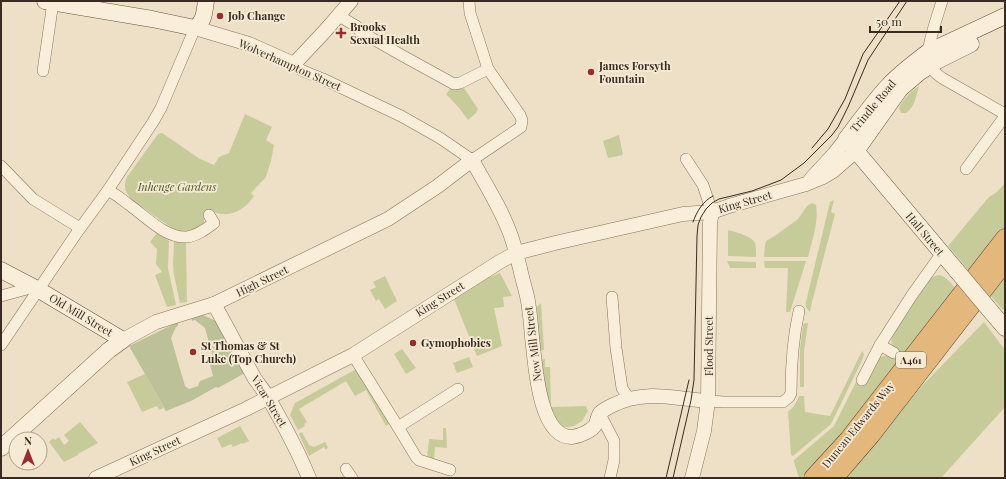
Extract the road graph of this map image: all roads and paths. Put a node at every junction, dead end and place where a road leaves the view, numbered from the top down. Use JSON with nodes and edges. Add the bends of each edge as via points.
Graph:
{"nodes":[{"id":1,"x":206,"y":1,"type":"edge"},
{"id":2,"x":351,"y":1,"type":"edge"},
{"id":3,"x":469,"y":1,"type":"edge"},
{"id":4,"x":942,"y":1,"type":"edge"},
{"id":5,"x":49,"y":2,"type":"edge"},
{"id":6,"x":339,"y":16,"type":"junction"},
{"id":7,"x":1005,"y":16,"type":"edge"},
{"id":8,"x":195,"y":28,"type":"junction"},
{"id":9,"x":1001,"y":29,"type":"edge"},
{"id":10,"x":929,"y":59,"type":"junction"},
{"id":11,"x":294,"y":64,"type":"junction"},
{"id":12,"x":488,"y":69,"type":"junction"},
{"id":13,"x":43,"y":71,"type":"dead end"},
{"id":14,"x":1005,"y":115,"type":"edge"},
{"id":15,"x":846,"y":139,"type":"junction"},
{"id":16,"x":856,"y":151,"type":"junction"},
{"id":17,"x":686,"y":159,"type":"dead end"},
{"id":18,"x":472,"y":160,"type":"junction"},
{"id":19,"x":1,"y":166,"type":"edge"},
{"id":20,"x":966,"y":169,"type":"dead end"},
{"id":21,"x":806,"y":184,"type":"junction"},
{"id":22,"x":108,"y":190,"type":"junction"},
{"id":23,"x":712,"y":212,"type":"junction"},
{"id":24,"x":209,"y":215,"type":"dead end"},
{"id":25,"x":80,"y":228,"type":"junction"},
{"id":26,"x":1005,"y":238,"type":"edge"},
{"id":27,"x":516,"y":253,"type":"junction"},
{"id":28,"x":942,"y":253,"type":"junction"},
{"id":29,"x":1005,"y":262,"type":"edge"},
{"id":30,"x":1,"y":270,"type":"edge"},
{"id":31,"x":36,"y":288,"type":"junction"},
{"id":32,"x":1,"y":296,"type":"edge"},
{"id":33,"x":612,"y":297,"type":"dead end"},
{"id":34,"x":214,"y":304,"type":"junction"},
{"id":35,"x":799,"y":311,"type":"dead end"},
{"id":36,"x":1005,"y":328,"type":"edge"},
{"id":37,"x":123,"y":340,"type":"junction"},
{"id":38,"x":1,"y":345,"type":"edge"},
{"id":39,"x":880,"y":345,"type":"junction"},
{"id":40,"x":894,"y":353,"type":"dead end"},
{"id":41,"x":353,"y":355,"type":"junction"},
{"id":42,"x":862,"y":380,"type":"dead end"},
{"id":43,"x":458,"y":389,"type":"dead end"},
{"id":44,"x":268,"y":398,"type":"junction"},
{"id":45,"x":629,"y":399,"type":"junction"},
{"id":46,"x":708,"y":401,"type":"junction"},
{"id":47,"x":600,"y":414,"type":"junction"},
{"id":48,"x":398,"y":427,"type":"junction"},
{"id":49,"x":1,"y":448,"type":"edge"},
{"id":50,"x":450,"y":470,"type":"dead end"},
{"id":51,"x":96,"y":478,"type":"edge"},
{"id":52,"x":309,"y":478,"type":"edge"},
{"id":53,"x":610,"y":478,"type":"edge"},
{"id":54,"x":692,"y":478,"type":"edge"},
{"id":55,"x":813,"y":478,"type":"edge"},
{"id":56,"x":834,"y":478,"type":"edge"}],
"edges":[{"from":1,"to":8,"type":"main road","via":[[204,19]]},
{"from":2,"to":6,"type":"street"},
{"from":3,"to":12,"type":"street","via":[[470,13]]},
{"from":4,"to":10,"type":"street"},
{"from":5,"to":8,"type":"main road","name":"Wolverhampton Street","via":[[152,18]]},
{"from":5,"to":13,"type":"street"},
{"from":6,"to":11,"type":"street"},
{"from":6,"to":12,"type":"street","via":[[366,35],[454,84]]},
{"from":7,"to":10,"type":"main road","name":"Trindle Road"},
{"from":8,"to":11,"type":"street","name":"Wolverhampton Street","via":[[249,44]]},
{"from":8,"to":22,"type":"street","via":[[161,108]]},
{"from":9,"to":10,"type":"main road","via":[[972,38]]},
{"from":10,"to":14,"type":"street","via":[[935,73]]},
{"from":10,"to":15,"type":"main road","name":"Trindle Road","via":[[903,72],[888,85]]},
{"from":10,"to":16,"type":"main road","name":"Trindle Road","via":[[920,72],[900,89]]},
{"from":11,"to":18,"type":"street","name":"Wolverhampton Street","via":[[301,70],[407,119]]},
{"from":12,"to":18,"type":"street","name":"High Street","via":[[520,115],[521,127]]},
{"from":14,"to":20,"type":"street"},
{"from":15,"to":16,"type":"main road","name":"Hall Street"},
{"from":15,"to":21,"type":"street"},
{"from":16,"to":21,"type":"street","name":"King Street","via":[[834,171]]},
{"from":16,"to":28,"type":"main road","name":"Hall Street"},
{"from":17,"to":23,"type":"street","via":[[703,185]]},
{"from":18,"to":27,"type":"street","name":"New Mill Street","via":[[499,210]]},
{"from":18,"to":34,"type":"street","name":"High Street","via":[[438,186],[388,218]]},
{"from":19,"to":25,"type":"street","via":[[33,200]]},
{"from":21,"to":23,"type":"street","name":"King Street"},
{"from":22,"to":24,"type":"street","via":[[158,226],[178,237],[193,236],[202,232],[214,223]]},
{"from":22,"to":25,"type":"street"},
{"from":23,"to":27,"type":"street","name":"King Street","via":[[683,214]]},
{"from":23,"to":46,"type":"street","name":"Flood Street"},
{"from":25,"to":31,"type":"street"},
{"from":26,"to":55,"type":"highway","name":"Duncan Edwards Way","number":"A461","via":[[848,440]]},
{"from":27,"to":41,"type":"street","name":"King Street"},
{"from":27,"to":47,"type":"street","name":"New Mill Street","via":[[527,299],[538,390],[549,421],[564,436],[572,437],[595,426]]},
{"from":28,"to":36,"type":"main road","name":"Hall Street","bridge":true},
{"from":28,"to":39,"type":"street"},
{"from":29,"to":56,"type":"highway","name":"Duncan Edwards Way","number":"A461","via":[[871,435]]},
{"from":30,"to":31,"type":"main road","name":"Old Mill Street"},
{"from":31,"to":32,"type":"street"},
{"from":31,"to":37,"type":"main road","name":"Old Mill Street"},
{"from":31,"to":38,"type":"street"},
{"from":33,"to":45,"type":"street","via":[[622,388]]},
{"from":34,"to":37,"type":"street","name":"High Street","via":[[156,322]]},
{"from":34,"to":44,"type":"street","name":"Vicar Street"},
{"from":35,"to":46,"type":"street","via":[[791,362],[789,397],[783,402]]},
{"from":37,"to":49,"type":"main road","name":"High Street"},
{"from":39,"to":40,"type":"street"},
{"from":39,"to":42,"type":"street"},
{"from":41,"to":44,"type":"street","name":"King Street"},
{"from":41,"to":48,"type":"street"},
{"from":43,"to":48,"type":"street"},
{"from":44,"to":51,"type":"street","name":"King Street"},
{"from":44,"to":52,"type":"street","name":"Vicar Street"},
{"from":45,"to":46,"type":"street","via":[[650,396]]},
{"from":45,"to":47,"type":"street","via":[[612,405]]},
{"from":46,"to":54,"type":"street","name":"Flood Street","via":[[704,431]]},
{"from":47,"to":53,"type":"street","via":[[614,441],[614,460]]},
{"from":48,"to":50,"type":"street","via":[[419,460]]}]}
